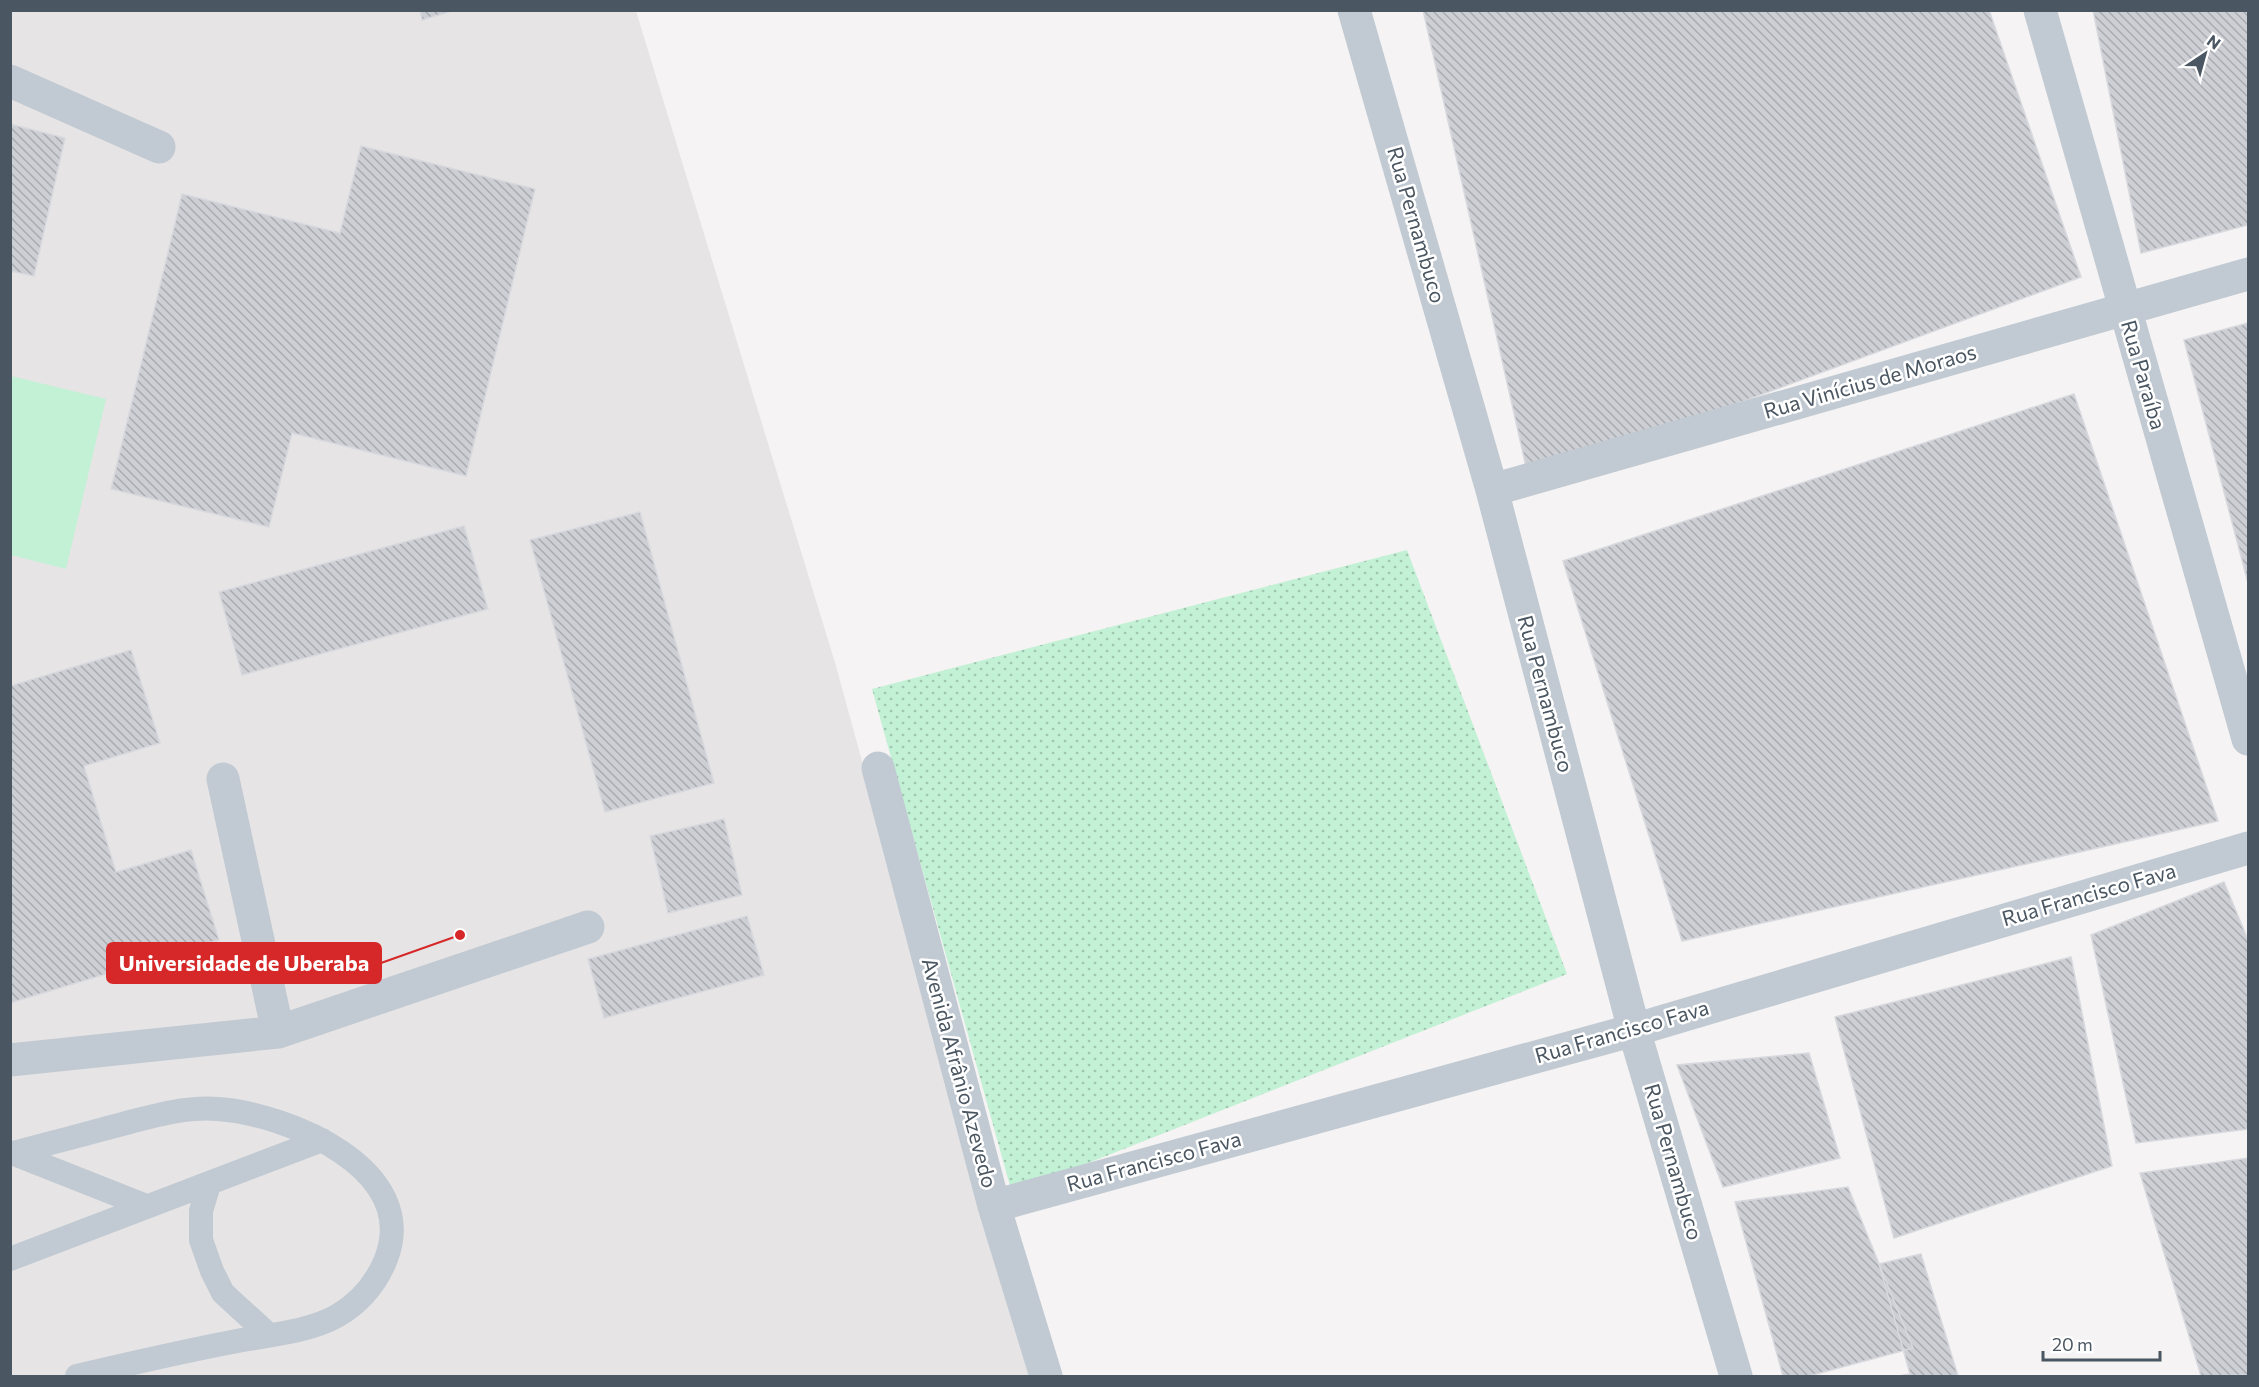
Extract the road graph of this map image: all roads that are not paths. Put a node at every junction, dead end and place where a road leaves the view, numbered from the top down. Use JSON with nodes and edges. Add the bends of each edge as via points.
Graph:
{"nodes":[{"id":1,"x":1354,"y":10,"type":"edge"},
{"id":2,"x":2040,"y":10,"type":"edge"},
{"id":3,"x":10,"y":81,"type":"edge"},
{"id":4,"x":159,"y":147,"type":"dead end"},
{"id":5,"x":2248,"y":274,"type":"edge"},
{"id":6,"x":2124,"y":309,"type":"junction"},
{"id":7,"x":1492,"y":490,"type":"junction"},
{"id":8,"x":2248,"y":739,"type":"edge"},
{"id":9,"x":878,"y":768,"type":"dead end"},
{"id":10,"x":223,"y":779,"type":"dead end"},
{"id":11,"x":2248,"y":848,"type":"edge"},
{"id":12,"x":588,"y":927,"type":"dead end"},
{"id":13,"x":1634,"y":1029,"type":"junction"},
{"id":14,"x":278,"y":1032,"type":"junction"},
{"id":15,"x":10,"y":1060,"type":"edge"},
{"id":16,"x":322,"y":1140,"type":"junction"},
{"id":17,"x":11,"y":1154,"type":"edge"},
{"id":18,"x":209,"y":1184,"type":"junction"},
{"id":19,"x":146,"y":1206,"type":"junction"},
{"id":20,"x":994,"y":1206,"type":"junction"},
{"id":21,"x":10,"y":1259,"type":"edge"},
{"id":22,"x":269,"y":1335,"type":"junction"},
{"id":23,"x":77,"y":1377,"type":"edge"},
{"id":24,"x":1046,"y":1377,"type":"edge"},
{"id":25,"x":1736,"y":1377,"type":"edge"}],
"edges":[{"from":1,"to":7,"type":"street","name":"Rua Pernambuco"},
{"from":2,"to":6,"type":"street","name":"Rua Paraíba"},
{"from":3,"to":4,"type":"street"},
{"from":5,"to":6,"type":"street","name":"Rua Vinícius de Moraos"},
{"from":6,"to":7,"type":"street","name":"Rua Vinícius de Moraos"},
{"from":6,"to":8,"type":"street","name":"Rua Paraíba"},
{"from":7,"to":13,"type":"street","name":"Rua Pernambuco"},
{"from":9,"to":20,"type":"street","name":"Avenida Afrânio Azevedo"},
{"from":10,"to":14,"type":"street"},
{"from":11,"to":13,"type":"street","name":"Rua Francisco Fava"},
{"from":12,"to":14,"type":"street"},
{"from":13,"to":20,"type":"street","name":"Rua Francisco Fava"},
{"from":13,"to":25,"type":"street","name":"Rua Pernambuco"},
{"from":14,"to":15,"type":"street"},
{"from":16,"to":17,"type":"lane","via":[[252,1114],[187,1109]]},
{"from":16,"to":18,"type":"lane"},
{"from":16,"to":22,"type":"lane","via":[[377,1185],[391,1212],[392,1245],[380,1276],[363,1298],[336,1317]]},
{"from":17,"to":19,"type":"lane"},
{"from":18,"to":19,"type":"lane"},
{"from":18,"to":22,"type":"lane","via":[[201,1211],[201,1240],[212,1271],[223,1293]]},
{"from":19,"to":21,"type":"lane"},
{"from":20,"to":24,"type":"street","name":"Avenida Afrânio Azevedo"},
{"from":22,"to":23,"type":"lane","via":[[163,1355]]}]}
